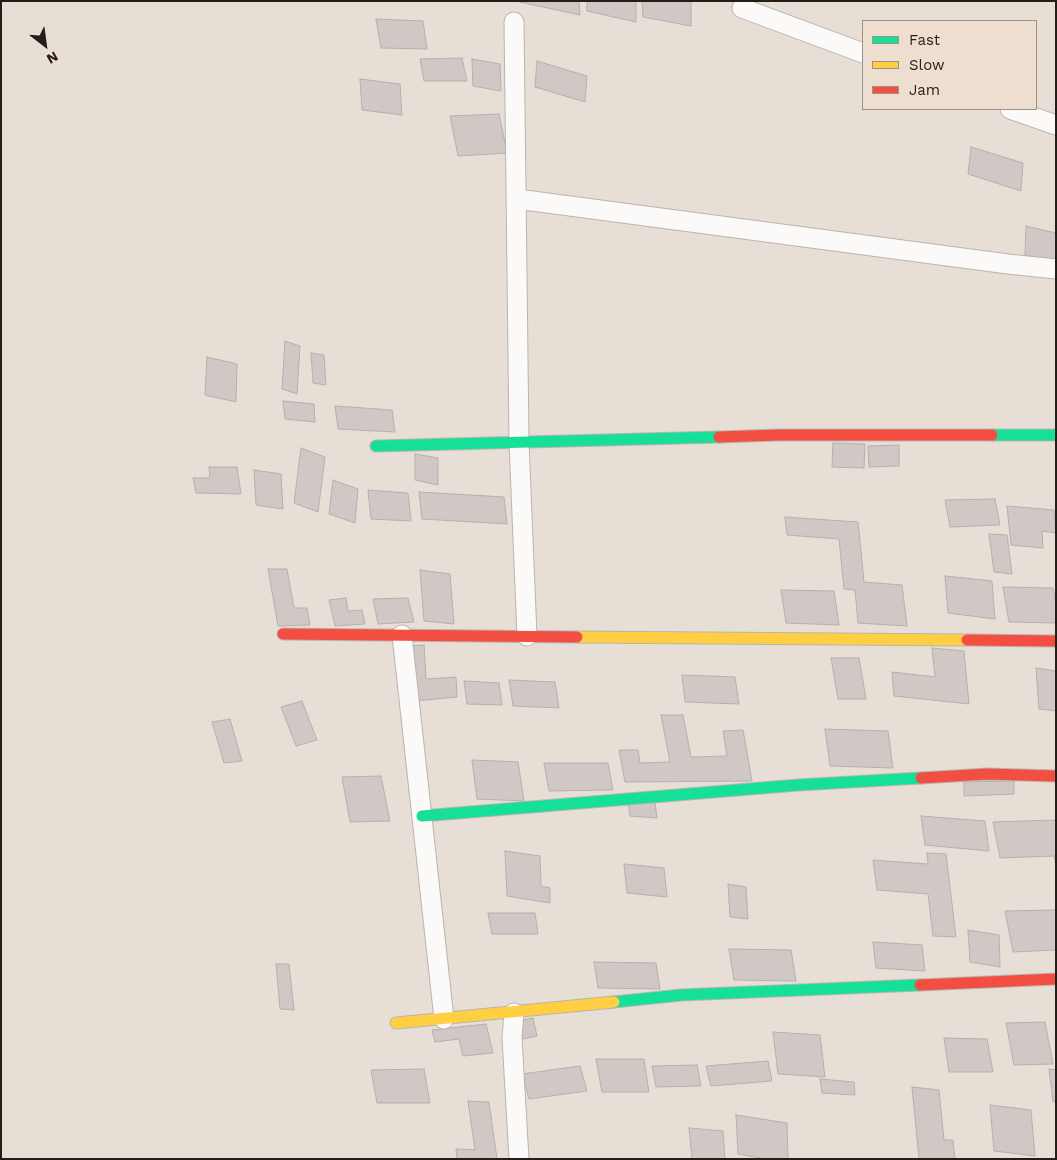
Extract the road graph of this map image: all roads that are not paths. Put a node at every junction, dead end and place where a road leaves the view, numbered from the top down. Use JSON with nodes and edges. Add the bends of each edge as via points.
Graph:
{"nodes":[{"id":1,"x":742,"y":8,"type":"dead end"},
{"id":2,"x":514,"y":22,"type":"dead end"},
{"id":3,"x":862,"y":54,"type":"edge"},
{"id":4,"x":1013,"y":110,"type":"edge"},
{"id":5,"x":1056,"y":125,"type":"edge"},
{"id":6,"x":517,"y":198,"type":"junction"},
{"id":7,"x":1056,"y":269,"type":"edge"},
{"id":8,"x":1056,"y":435,"type":"edge"},
{"id":9,"x":519,"y":442,"type":"junction"},
{"id":10,"x":376,"y":446,"type":"dead end"},
{"id":11,"x":283,"y":634,"type":"dead end"},
{"id":12,"x":402,"y":635,"type":"junction"},
{"id":13,"x":527,"y":636,"type":"junction"},
{"id":14,"x":1056,"y":641,"type":"edge"},
{"id":15,"x":1056,"y":776,"type":"edge"},
{"id":16,"x":422,"y":816,"type":"junction"},
{"id":17,"x":1056,"y":979,"type":"edge"},
{"id":18,"x":514,"y":1014,"type":"junction"},
{"id":19,"x":444,"y":1019,"type":"junction"},
{"id":20,"x":396,"y":1023,"type":"dead end"},
{"id":21,"x":519,"y":1159,"type":"edge"}],
"edges":[{"from":1,"to":3,"type":"street"},
{"from":2,"to":6,"type":"street"},
{"from":4,"to":5,"type":"street"},
{"from":6,"to":7,"type":"street"},
{"from":6,"to":9,"type":"street"},
{"from":8,"to":9,"type":"street","via":[[778,435]]},
{"from":9,"to":10,"type":"street"},
{"from":9,"to":13,"type":"street"},
{"from":11,"to":12,"type":"street"},
{"from":12,"to":13,"type":"street"},
{"from":12,"to":16,"type":"street"},
{"from":13,"to":14,"type":"street"},
{"from":15,"to":16,"type":"street","via":[[987,774],[798,784]]},
{"from":16,"to":19,"type":"street"},
{"from":17,"to":18,"type":"street","via":[[681,995]]},
{"from":18,"to":19,"type":"street"},
{"from":18,"to":21,"type":"street","via":[[512,1038]]},
{"from":19,"to":20,"type":"street"}]}
